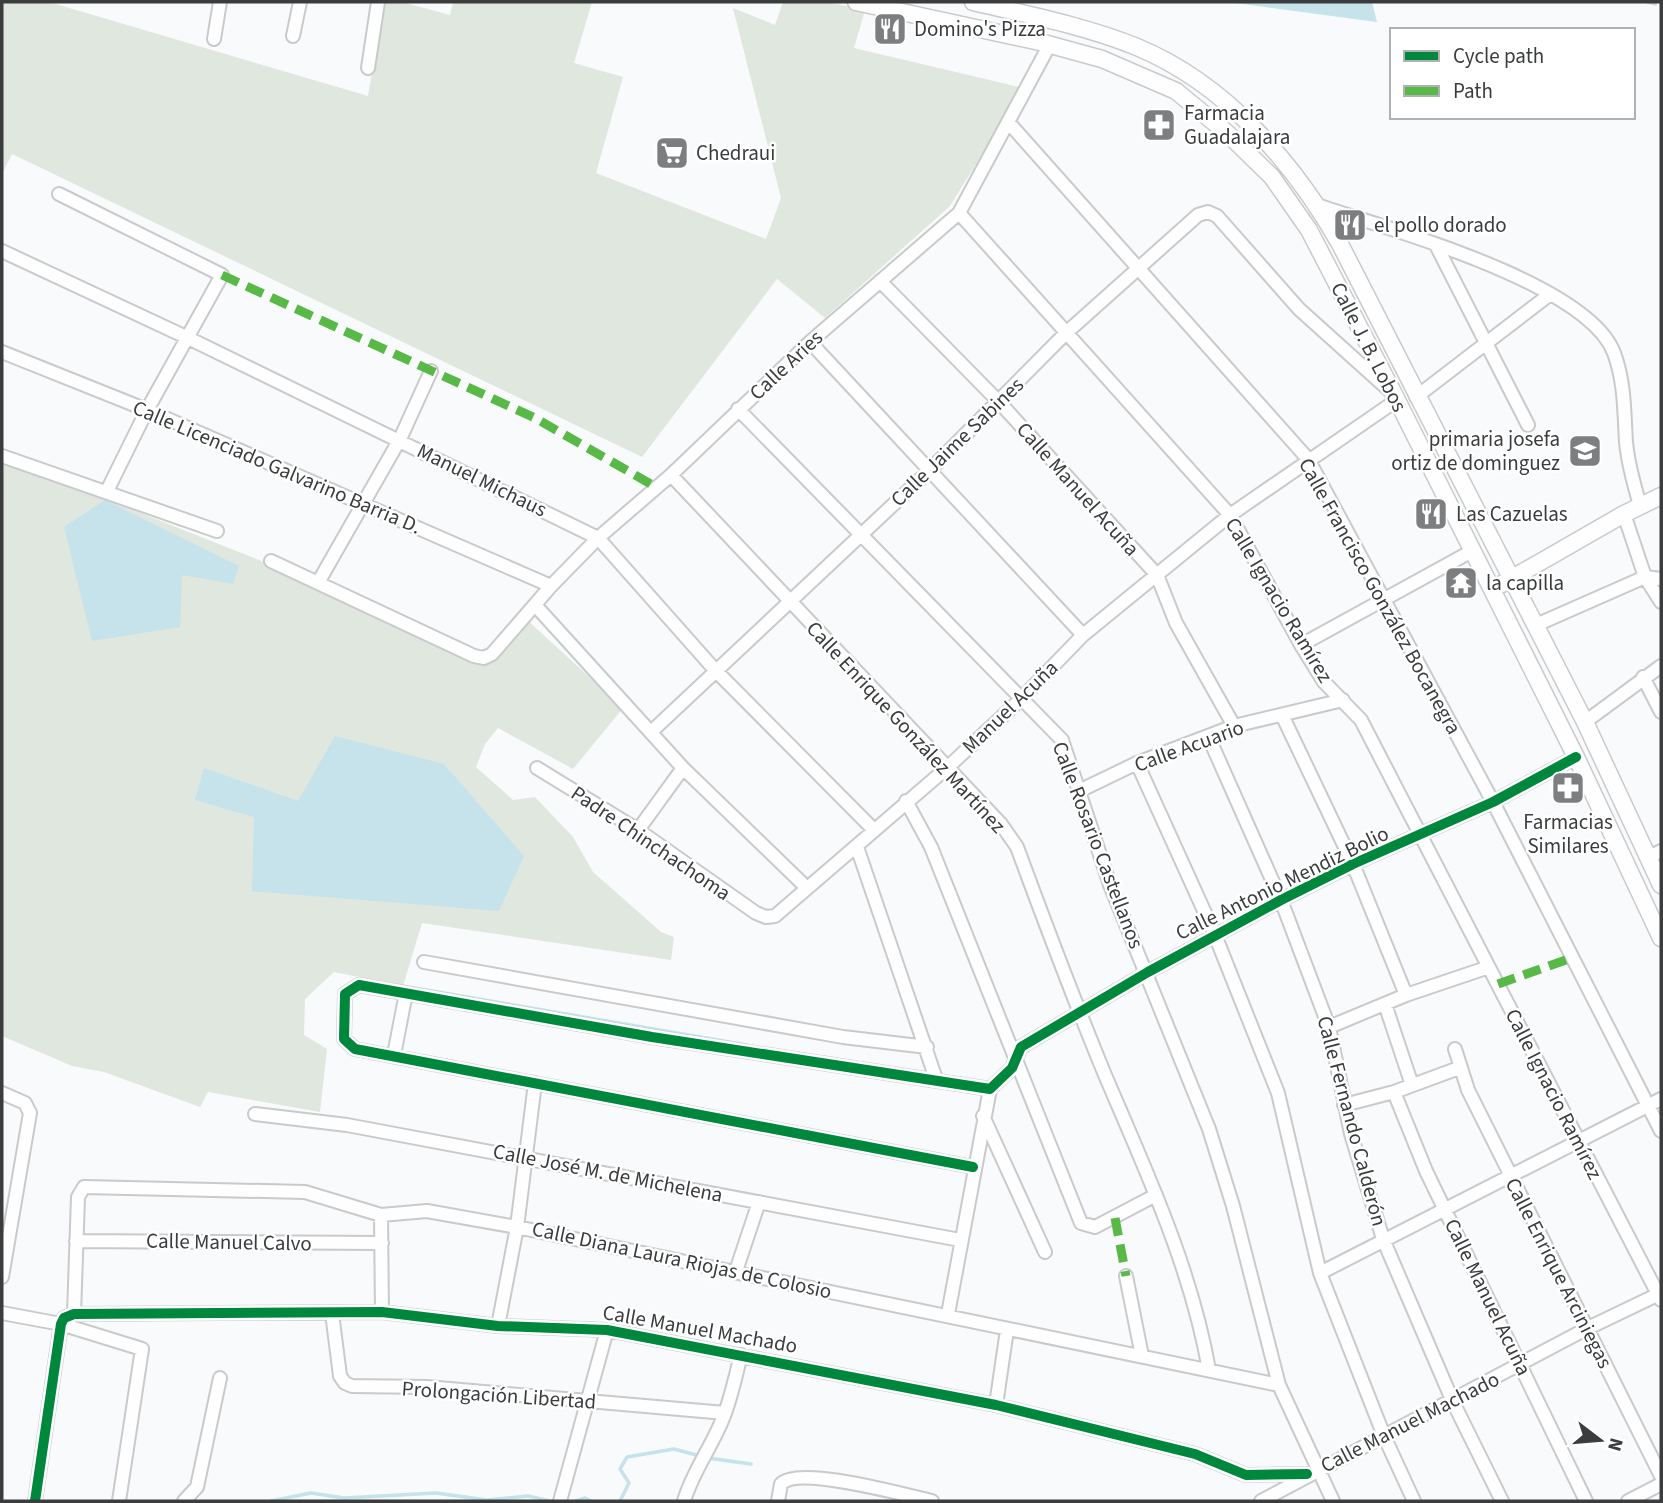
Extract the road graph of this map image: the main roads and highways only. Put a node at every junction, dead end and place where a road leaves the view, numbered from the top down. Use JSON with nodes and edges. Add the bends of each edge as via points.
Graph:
{"nodes":[{"id":1,"x":856,"y":2,"type":"edge"},
{"id":2,"x":973,"y":2,"type":"edge"},
{"id":3,"x":883,"y":4,"type":"edge"},
{"id":4,"x":1661,"y":496,"type":"edge"},
{"id":5,"x":1511,"y":579,"type":"junction"},
{"id":6,"x":1491,"y":590,"type":"junction"},
{"id":7,"x":1654,"y":855,"type":"edge"},
{"id":8,"x":1661,"y":885,"type":"edge"},
{"id":9,"x":1661,"y":937,"type":"edge"}],
"edges":[{"from":1,"to":3,"type":"main road","name":"Calle J. B. Lobos"},
{"from":2,"to":5,"type":"main road","name":"Calle J. B. Lobos","via":[[1085,28],[1140,48],[1244,119],[1290,168],[1320,206]]},
{"from":3,"to":6,"type":"main road","name":"Calle J. B. Lobos","via":[[1102,59],[1176,91],[1227,133],[1272,177],[1309,230]]},
{"from":4,"to":5,"type":"main road"},
{"from":5,"to":6,"type":"main road"},
{"from":5,"to":7,"type":"main road","name":"Calle J. B. Lobos"},
{"from":6,"to":9,"type":"main road","name":"Calle J. B. Lobos"},
{"from":7,"to":8,"type":"main road","name":"Calle J. B. Lobos"}]}
